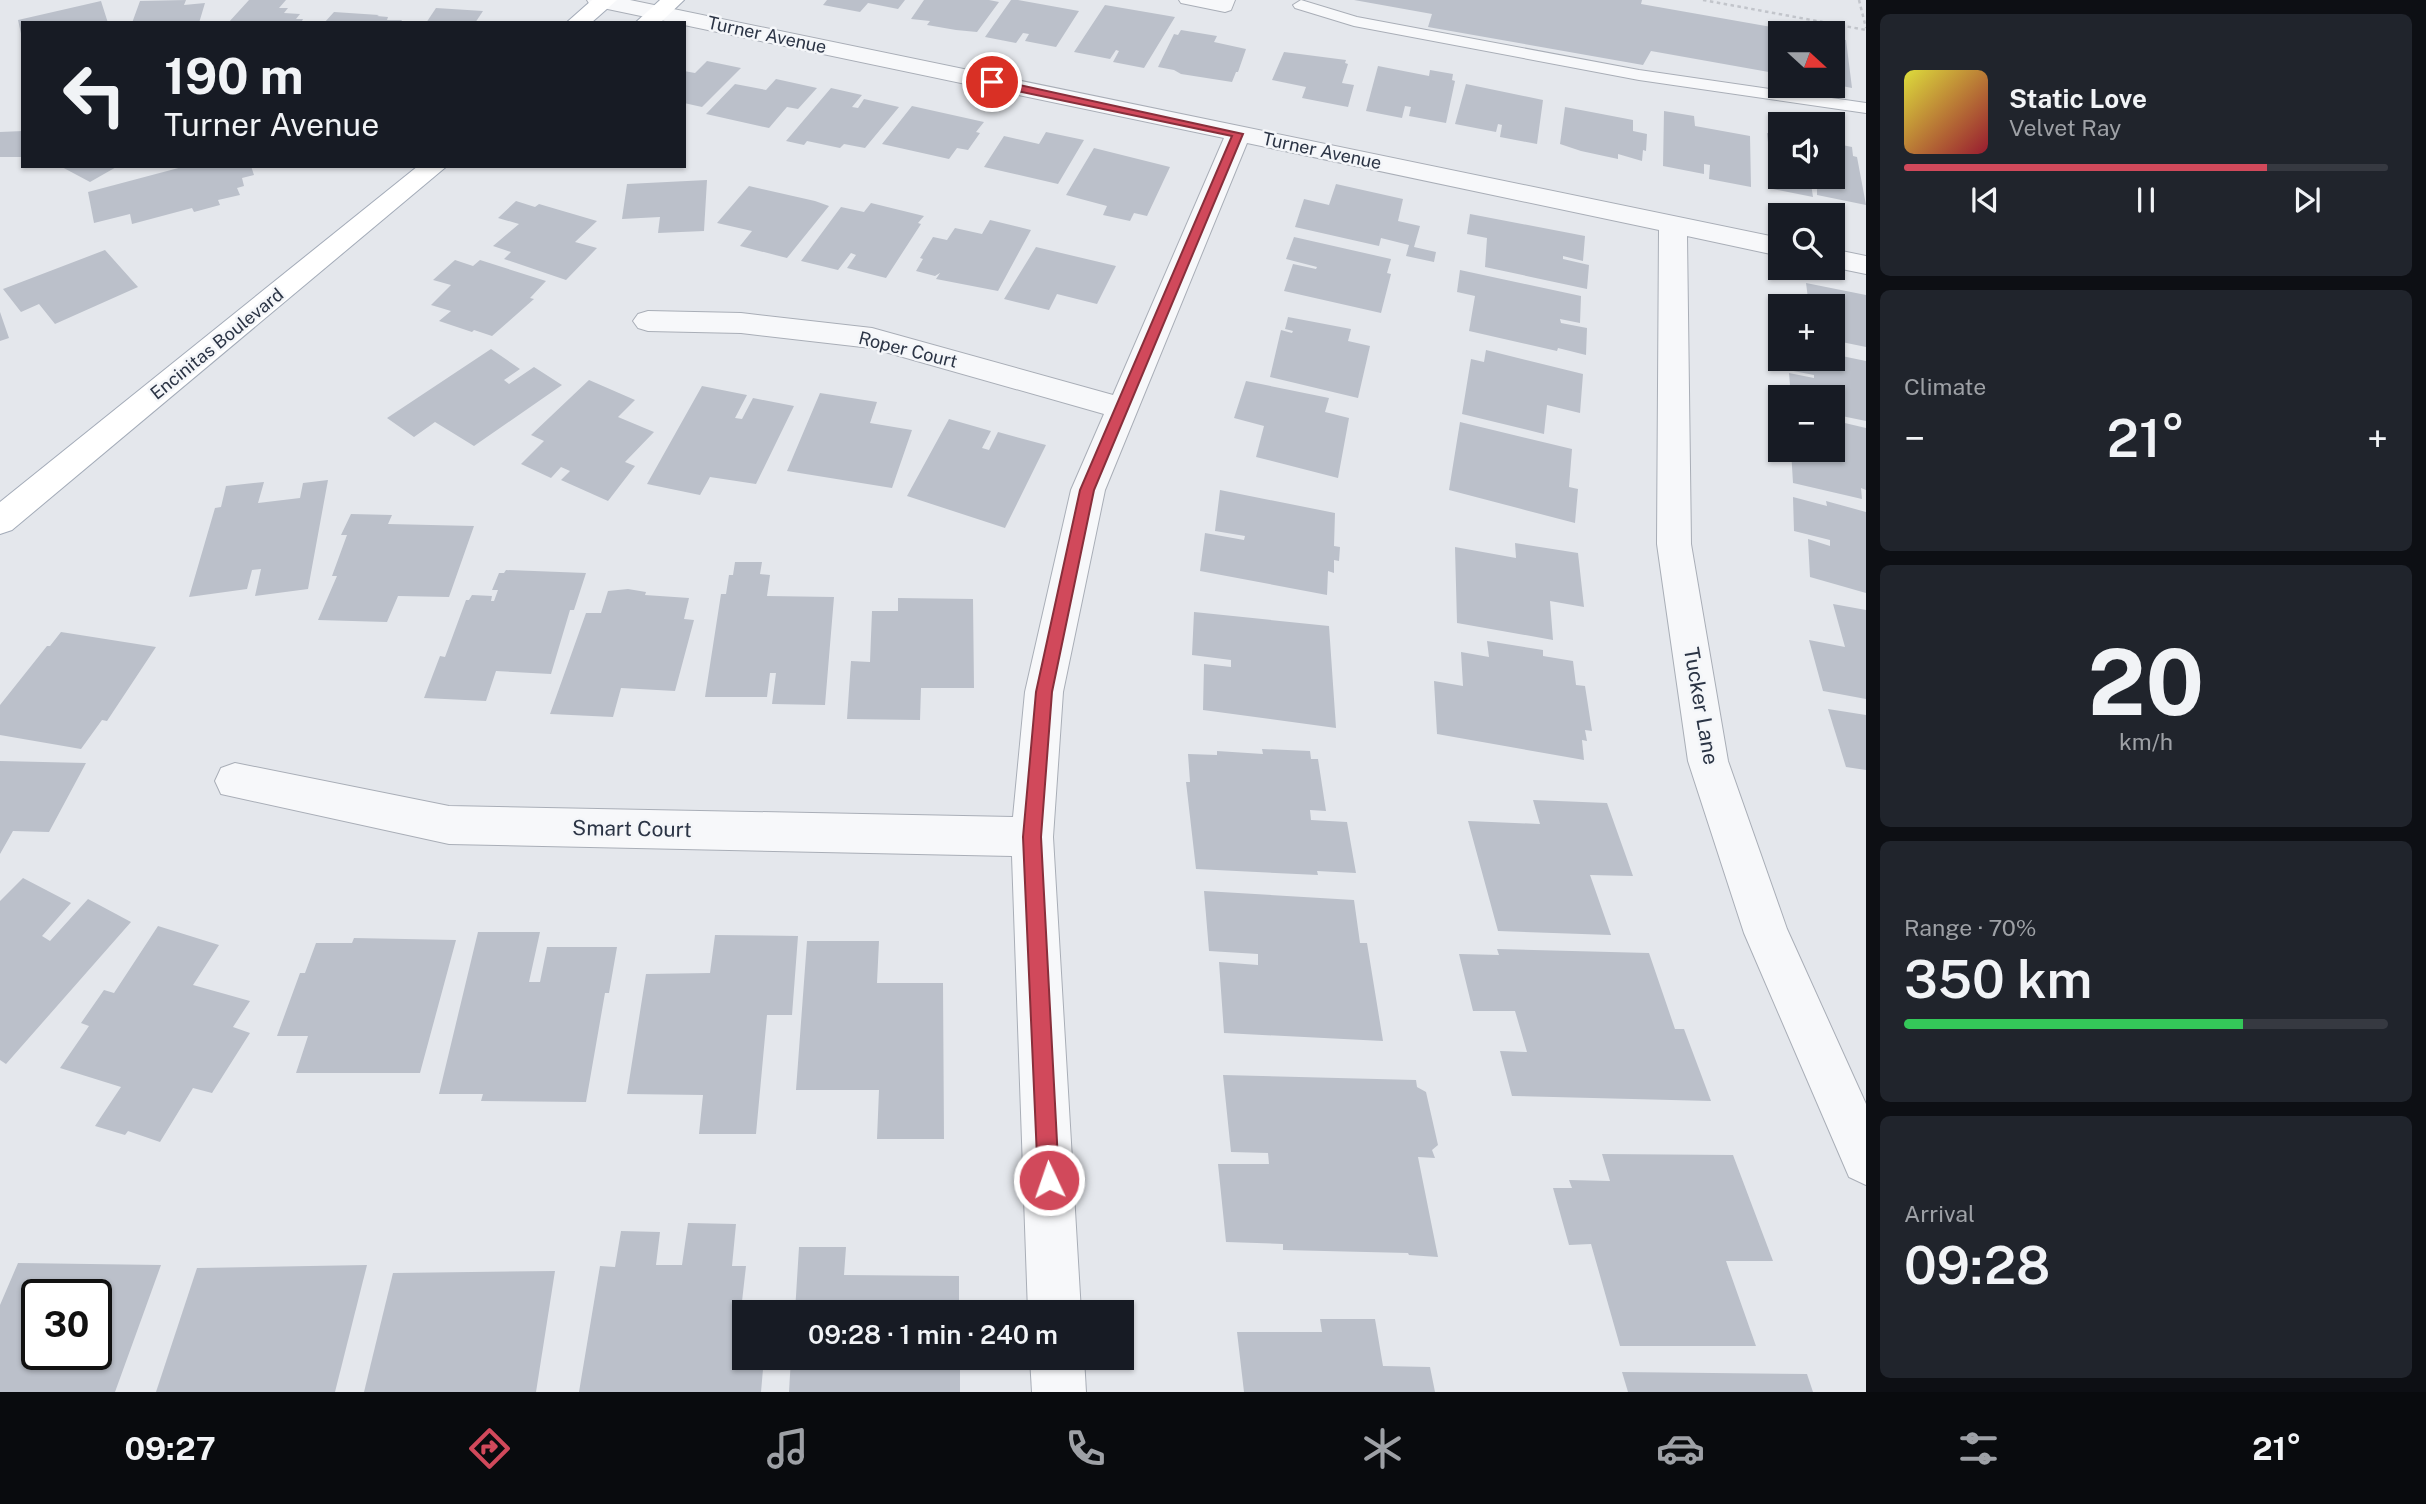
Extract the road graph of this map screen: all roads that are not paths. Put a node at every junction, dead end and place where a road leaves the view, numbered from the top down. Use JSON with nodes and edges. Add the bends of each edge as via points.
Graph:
{"nodes":[{"id":1,"x":603,"y":0,"type":"edge"},
{"id":2,"x":1187,"y":0,"type":"edge"},
{"id":3,"x":1227,"y":0,"type":"edge"},
{"id":4,"x":1301,"y":5,"type":"dead end"},
{"id":5,"x":659,"y":12,"type":"edge"},
{"id":6,"x":579,"y":21,"type":"edge"},
{"id":7,"x":1866,"y":108,"type":"edge"},
{"id":8,"x":1238,"y":134,"type":"junction"},
{"id":9,"x":432,"y":168,"type":"edge"},
{"id":10,"x":1673,"y":224,"type":"junction"},
{"id":11,"x":1768,"y":244,"type":"edge"},
{"id":12,"x":1845,"y":261,"type":"edge"},
{"id":13,"x":1866,"y":265,"type":"edge"},
{"id":14,"x":649,"y":321,"type":"dead end"},
{"id":15,"x":1121,"y":408,"type":"junction"},
{"id":16,"x":0,"y":521,"type":"edge"},
{"id":17,"x":235,"y":781,"type":"dead end"},
{"id":18,"x":1032,"y":837,"type":"junction"},
{"id":19,"x":1866,"y":1160,"type":"edge"},
{"id":20,"x":1054,"y":1300,"type":"edge"},
{"id":21,"x":1058,"y":1370,"type":"edge"},
{"id":22,"x":1059,"y":1392,"type":"edge"}],
"edges":[{"from":1,"to":5,"type":"street","name":"Turner Avenue"},
{"from":1,"to":6,"type":"main road"},
{"from":2,"to":3,"type":"lane","via":[[1225,6]]},
{"from":4,"to":7,"type":"lane","via":[[1354,21],[1612,70]]},
{"from":5,"to":8,"type":"street","name":"Turner Avenue"},
{"from":8,"to":10,"type":"street","name":"Turner Avenue"},
{"from":8,"to":15,"type":"street"},
{"from":9,"to":16,"type":"main road","name":"Encinitas Boulevard"},
{"from":10,"to":11,"type":"street","name":"Turner Avenue"},
{"from":10,"to":19,"type":"street","name":"Tucker Lane","via":[[1674,544],[1708,761],[1766,933]]},
{"from":12,"to":13,"type":"street"},
{"from":14,"to":15,"type":"street","name":"Roper Court","via":[[741,323],[872,338]]},
{"from":15,"to":18,"type":"street","via":[[1087,490],[1044,692]]},
{"from":17,"to":18,"type":"street","name":"Smart Court","via":[[449,825]]},
{"from":18,"to":20,"type":"street"},
{"from":21,"to":22,"type":"street"}]}
